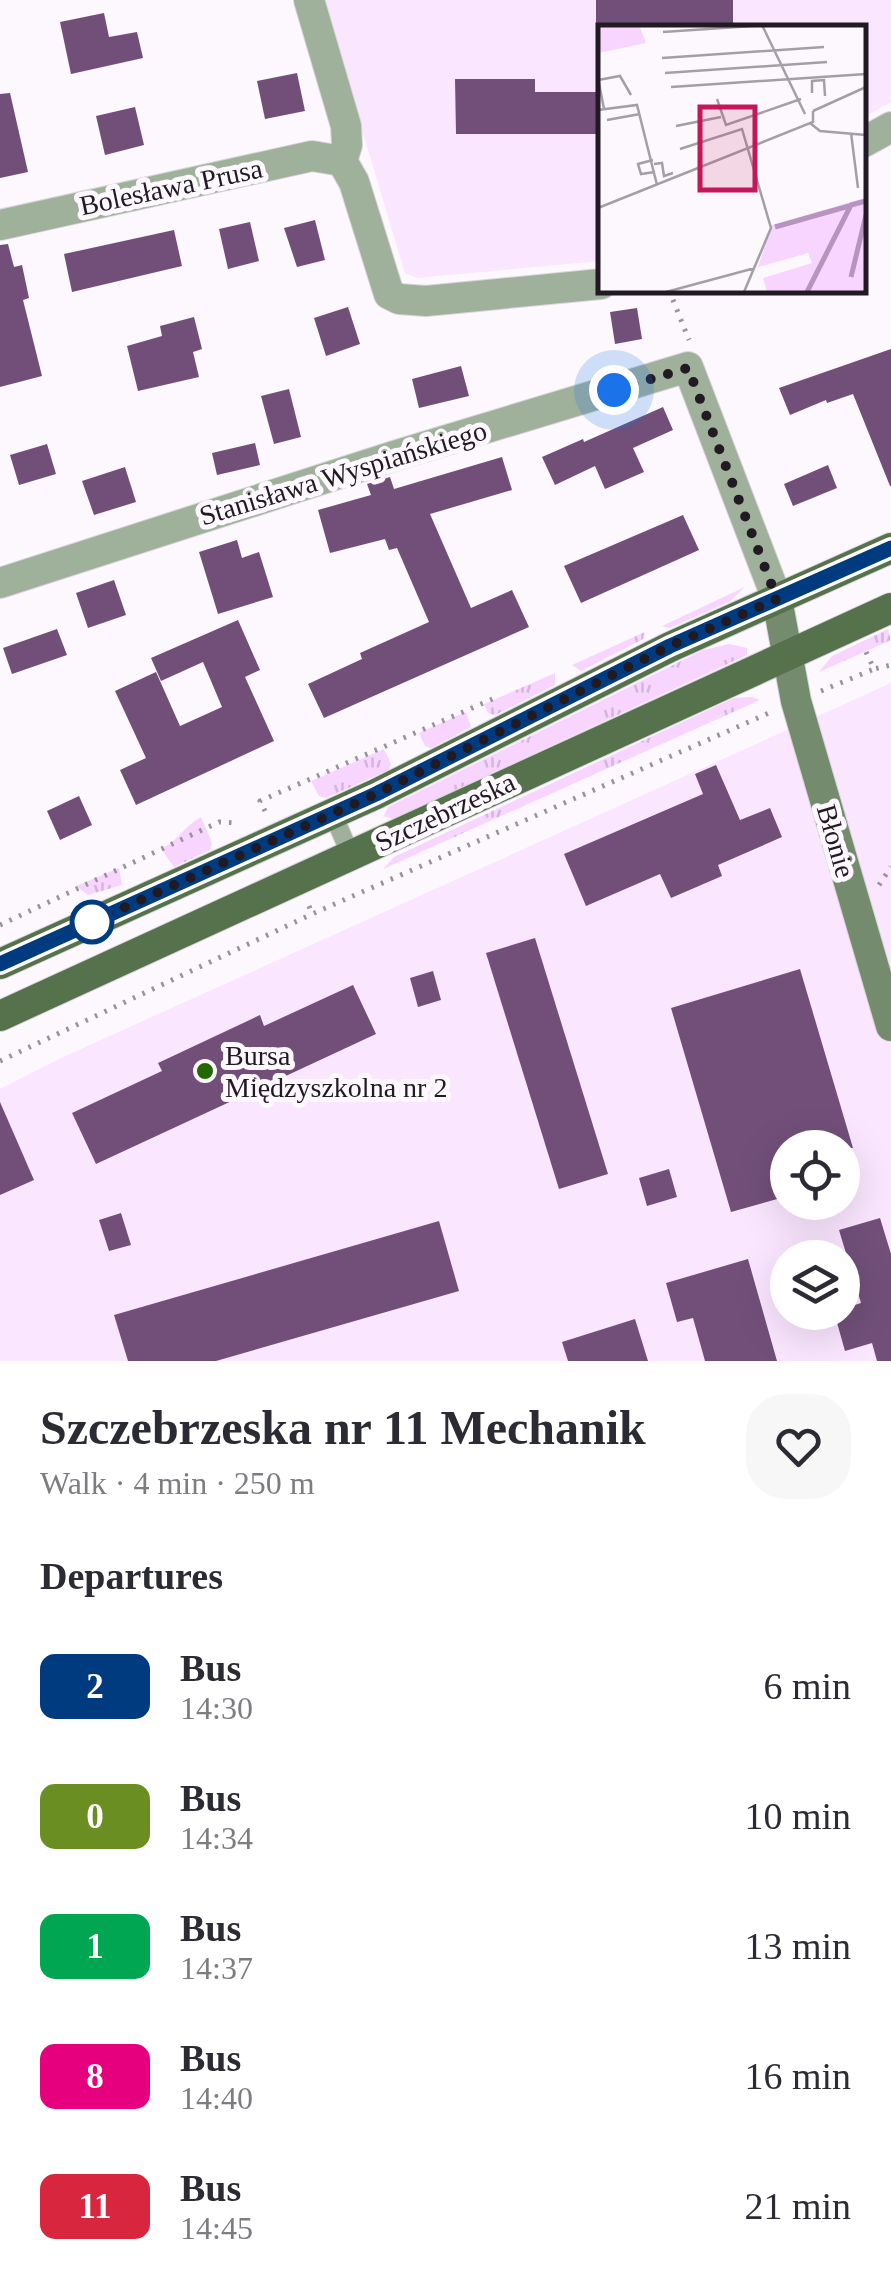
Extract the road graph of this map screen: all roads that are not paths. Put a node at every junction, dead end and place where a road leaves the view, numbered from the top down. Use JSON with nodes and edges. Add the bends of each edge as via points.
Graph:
{"nodes":[{"id":1,"x":309,"y":0,"type":"edge"},
{"id":2,"x":891,"y":127,"type":"edge"},
{"id":3,"x":866,"y":141,"type":"edge"},
{"id":4,"x":342,"y":161,"type":"junction"},
{"id":5,"x":0,"y":225,"type":"edge"},
{"id":6,"x":598,"y":284,"type":"edge"},
{"id":7,"x":891,"y":548,"type":"edge"},
{"id":8,"x":0,"y":583,"type":"edge"},
{"id":9,"x":777,"y":599,"type":"junction"},
{"id":10,"x":891,"y":608,"type":"edge"},
{"id":11,"x":786,"y":655,"type":"junction"},
{"id":12,"x":333,"y":814,"type":"junction"},
{"id":13,"x":350,"y":856,"type":"junction"},
{"id":14,"x":0,"y":964,"type":"edge"},
{"id":15,"x":0,"y":1016,"type":"edge"},
{"id":16,"x":891,"y":1026,"type":"edge"}],
"edges":[{"from":1,"to":4,"type":"street","via":[[346,126]]},
{"from":2,"to":3,"type":"street"},
{"from":4,"to":5,"type":"street","name":"Bolesława Prusa","via":[[312,156]]},
{"from":4,"to":6,"type":"street","via":[[389,294],[426,301]]},
{"from":7,"to":9,"type":"main road","name":"Szczebrzeska"},
{"from":8,"to":9,"type":"street","name":"Stanisława Wyspiańskiego","via":[[688,368]]},
{"from":9,"to":11,"type":"street","name":"Błonie"},
{"from":9,"to":12,"type":"main road","name":"Szczebrzeska"},
{"from":10,"to":11,"type":"main road","name":"Szczebrzeska"},
{"from":11,"to":13,"type":"main road","name":"Szczebrzeska"},
{"from":11,"to":16,"type":"street","name":"Błonie"},
{"from":12,"to":13,"type":"lane"},
{"from":12,"to":14,"type":"main road","name":"Szczebrzeska"},
{"from":13,"to":15,"type":"main road","name":"Szczebrzeska"}]}
